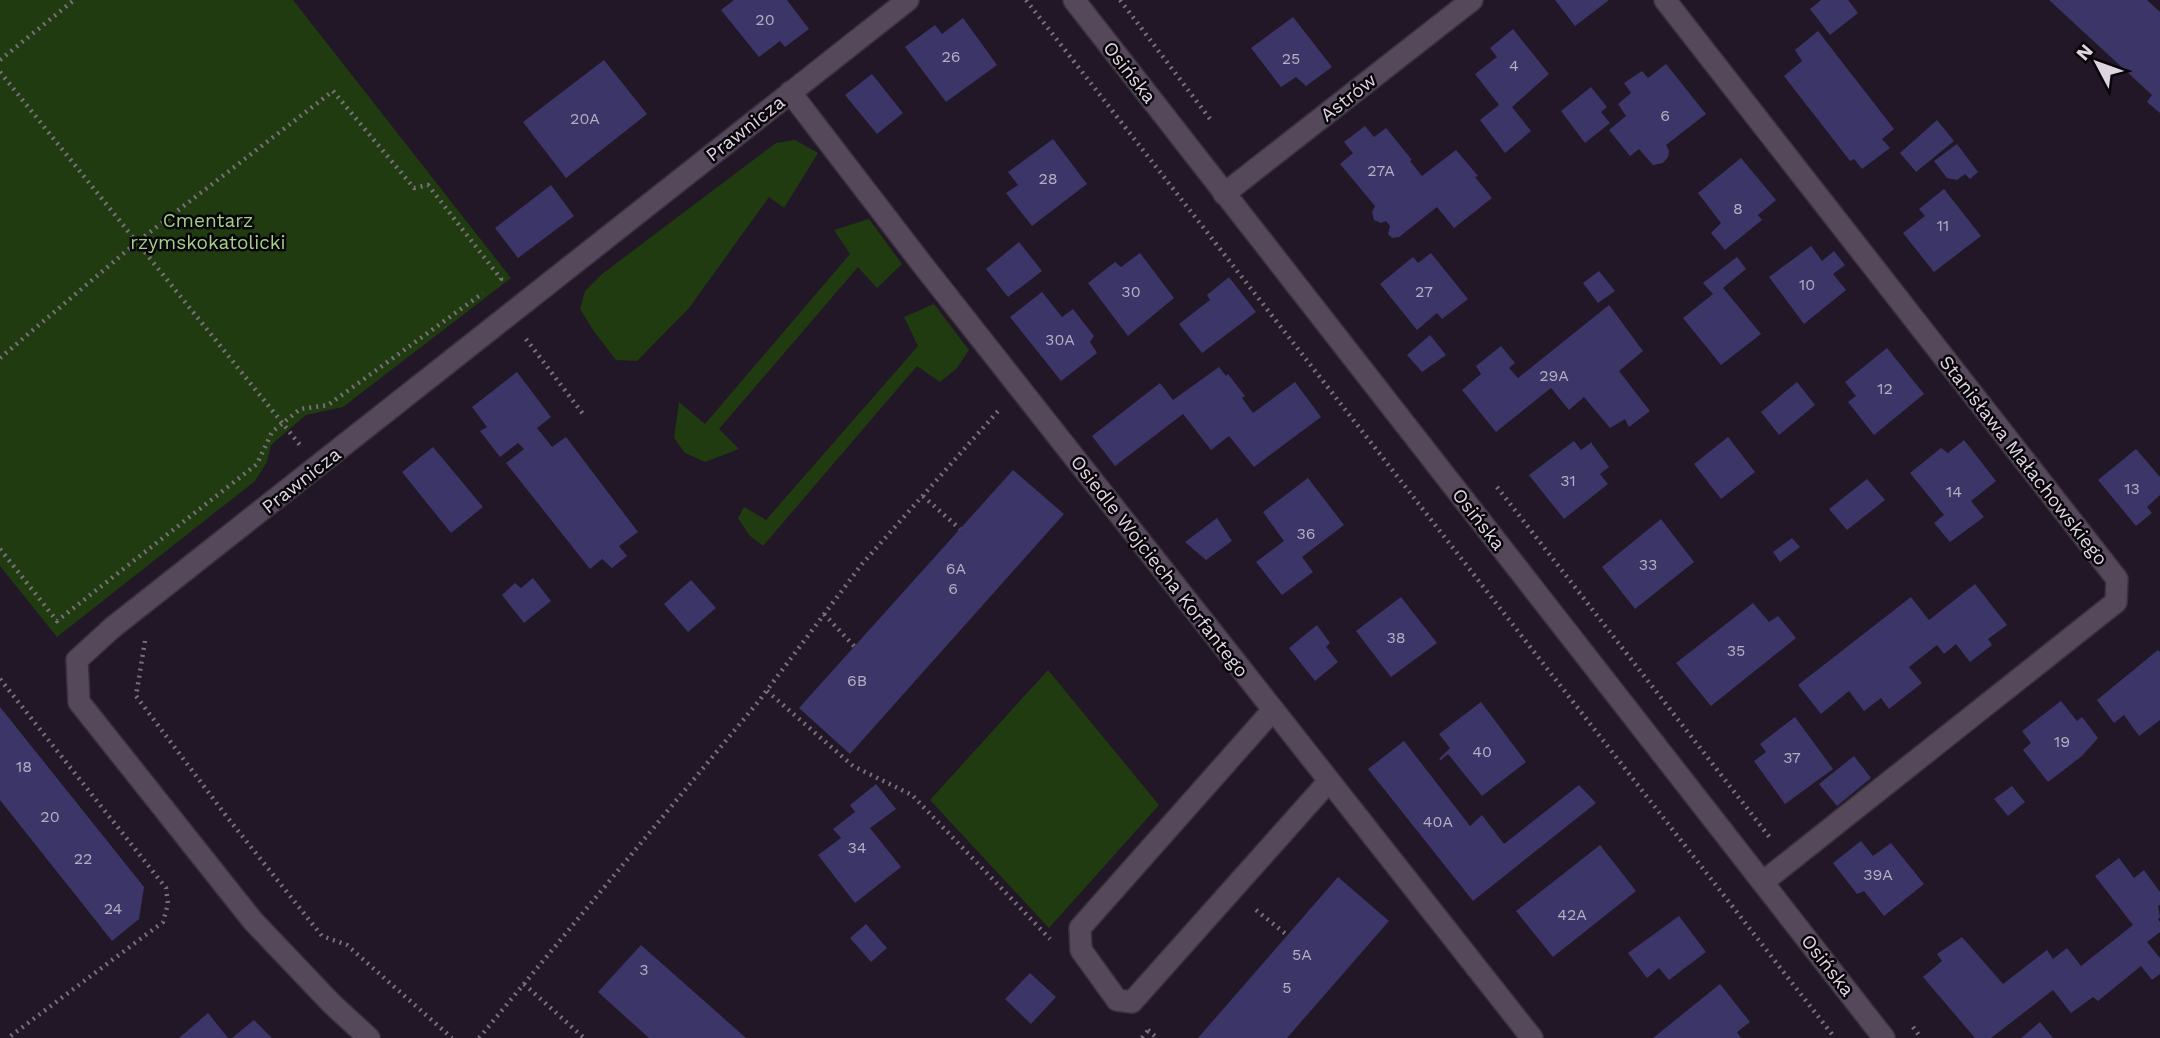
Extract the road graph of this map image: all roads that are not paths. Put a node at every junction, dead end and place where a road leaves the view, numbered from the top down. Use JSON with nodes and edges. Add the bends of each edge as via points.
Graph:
{"nodes":[{"id":1,"x":908,"y":0,"type":"edge"},
{"id":2,"x":1074,"y":0,"type":"edge"},
{"id":3,"x":1472,"y":0,"type":"edge"},
{"id":4,"x":1665,"y":0,"type":"edge"},
{"id":5,"x":790,"y":92,"type":"junction"},
{"id":6,"x":1224,"y":194,"type":"junction"},
{"id":7,"x":1273,"y":710,"type":"junction"},
{"id":8,"x":1329,"y":781,"type":"junction"},
{"id":9,"x":1763,"y":882,"type":"junction"},
{"id":10,"x":369,"y":1038,"type":"edge"},
{"id":11,"x":1532,"y":1038,"type":"edge"},
{"id":12,"x":1884,"y":1038,"type":"edge"}],
"edges":[{"from":1,"to":5,"type":"street","name":"Prawnicza"},
{"from":2,"to":6,"type":"street","name":"Osińska"},
{"from":3,"to":6,"type":"street","name":"Astrów"},
{"from":4,"to":9,"type":"street","name":"Stanisława Małachowskiego","via":[[2118,579],[2116,602]]},
{"from":5,"to":7,"type":"street","name":"Osiedle Wojciecha Korfantego"},
{"from":5,"to":10,"type":"street","name":"Prawnicza","via":[[77,660],[79,702],[253,921]]},
{"from":6,"to":9,"type":"street","name":"Osińska"},
{"from":7,"to":8,"type":"street","name":"Osiedle Wojciecha Korfantego"},
{"from":7,"to":8,"type":"street","via":[[1080,928],[1081,950],[1117,1000],[1132,1002]]},
{"from":8,"to":11,"type":"street","name":"Osiedle Wojciecha Korfantego"},
{"from":9,"to":12,"type":"street","name":"Osińska"}]}
